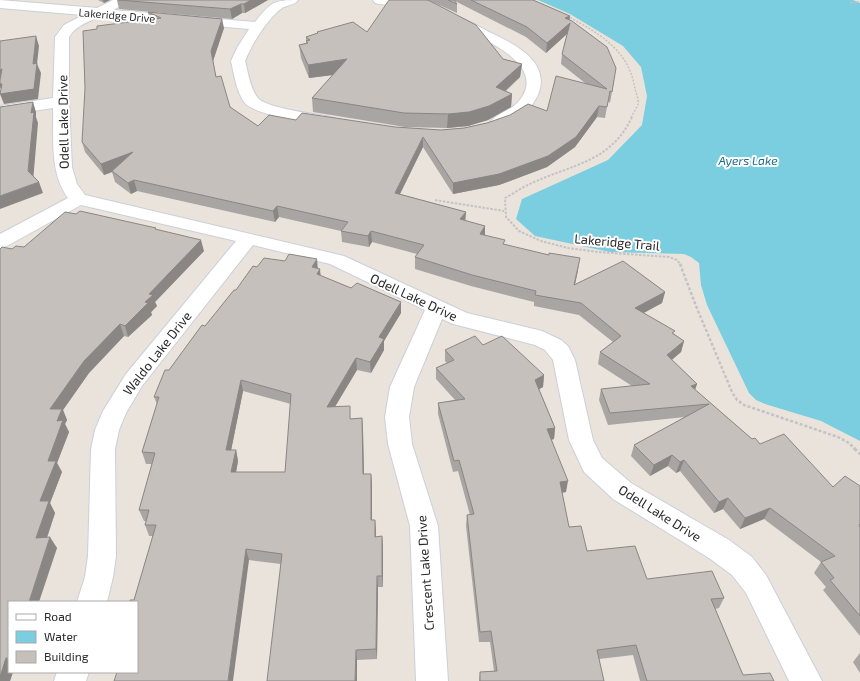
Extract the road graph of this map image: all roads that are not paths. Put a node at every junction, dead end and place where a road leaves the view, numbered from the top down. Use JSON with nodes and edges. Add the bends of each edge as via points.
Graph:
{"nodes":[{"id":1,"x":123,"y":0,"type":"edge"},
{"id":2,"x":292,"y":0,"type":"edge"},
{"id":3,"x":379,"y":0,"type":"edge"},
{"id":4,"x":0,"y":4,"type":"edge"},
{"id":5,"x":430,"y":7,"type":"edge"},
{"id":6,"x":0,"y":14,"type":"edge"},
{"id":7,"x":448,"y":16,"type":"edge"},
{"id":8,"x":88,"y":17,"type":"junction"},
{"id":9,"x":256,"y":30,"type":"junction"},
{"id":10,"x":61,"y":102,"type":"junction"},
{"id":11,"x":0,"y":111,"type":"edge"},
{"id":12,"x":343,"y":123,"type":"edge"},
{"id":13,"x":486,"y":127,"type":"edge"},
{"id":14,"x":79,"y":199,"type":"junction"},
{"id":15,"x":248,"y":239,"type":"junction"},
{"id":16,"x":0,"y":242,"type":"edge"},
{"id":17,"x":436,"y":309,"type":"junction"},
{"id":18,"x":92,"y":601,"type":"edge"},
{"id":19,"x":432,"y":681,"type":"edge"},
{"id":20,"x":806,"y":681,"type":"edge"}],
"edges":[{"from":1,"to":8,"type":"street","name":"Odell Lake Drive"},
{"from":2,"to":9,"type":"street","via":[[273,9]]},
{"from":3,"to":5,"type":"street","via":[[414,2]]},
{"from":4,"to":8,"type":"street","name":"Lakeridge Drive"},
{"from":6,"to":8,"type":"street","name":"Lakeridge Drive"},
{"from":7,"to":13,"type":"street","via":[[516,53],[528,64],[532,72],[532,92],[520,110]]},
{"from":8,"to":9,"type":"street","name":"Lakeridge Drive"},
{"from":8,"to":9,"type":"street","name":"Lakeridge Drive"},
{"from":8,"to":10,"type":"street","name":"Odell Lake Drive","via":[[67,30],[62,37]]},
{"from":9,"to":12,"type":"street","via":[[238,61],[250,99],[267,109]]},
{"from":10,"to":11,"type":"street"},
{"from":10,"to":14,"type":"street","name":"Odell Lake Drive","via":[[64,176]]},
{"from":14,"to":15,"type":"street","name":"Odell Lake Drive"},
{"from":14,"to":16,"type":"street"},
{"from":15,"to":17,"type":"street","name":"Odell Lake Drive","via":[[337,260]]},
{"from":15,"to":18,"type":"street","name":"Waldo Lake Drive","via":[[134,380],[115,411],[103,449],[102,556]]},
{"from":17,"to":19,"type":"street","name":"Crescent Lake Drive","via":[[402,387],[397,417],[400,444],[424,526]]},
{"from":17,"to":20,"type":"street","name":"Odell Lake Drive","via":[[468,322],[527,334],[554,345],[564,360],[581,440],[593,465],[622,491],[742,566],[756,584]]}]}
